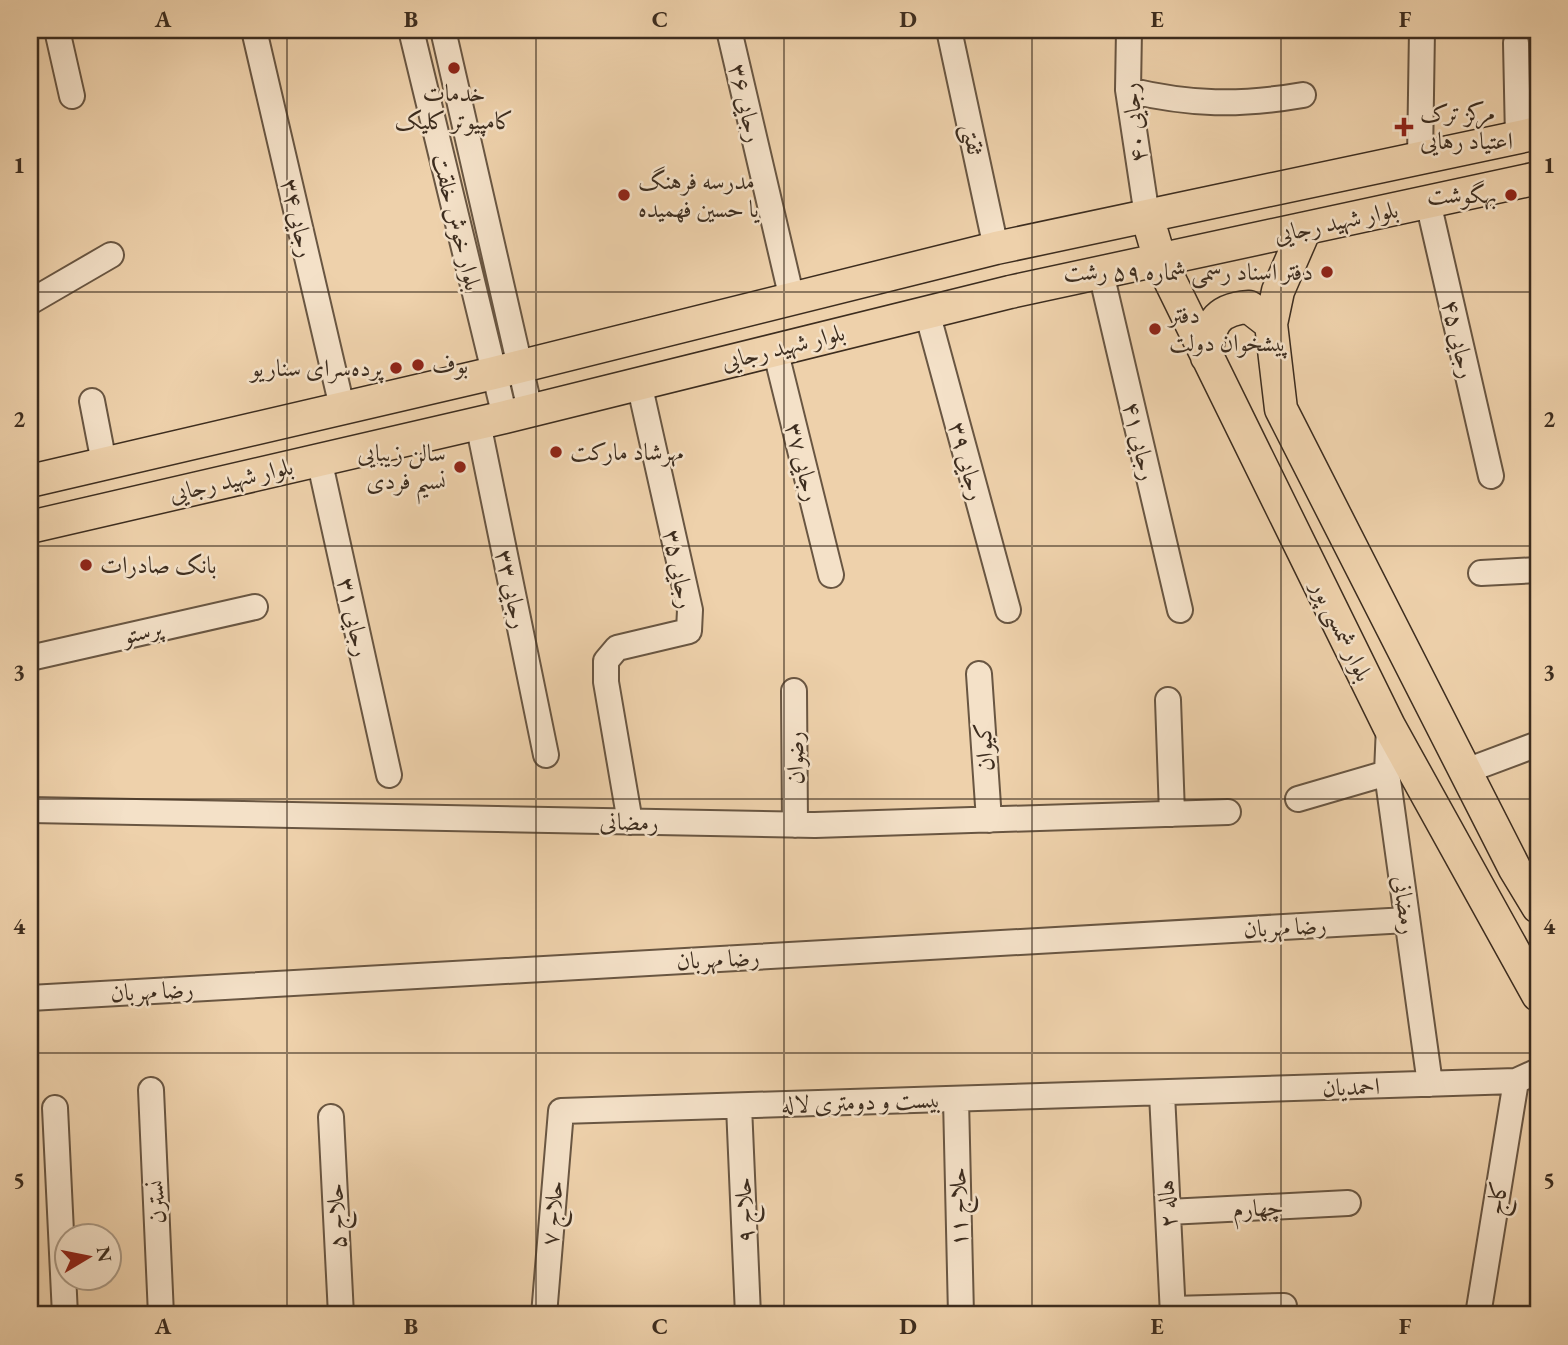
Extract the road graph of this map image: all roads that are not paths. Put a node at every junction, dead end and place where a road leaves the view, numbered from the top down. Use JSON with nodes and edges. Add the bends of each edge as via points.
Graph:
{"nodes":[{"id":1,"x":57,"y":30,"type":"edge"},
{"id":2,"x":254,"y":30,"type":"edge"},
{"id":3,"x":411,"y":30,"type":"edge"},
{"id":4,"x":443,"y":30,"type":"edge"},
{"id":5,"x":729,"y":30,"type":"edge"},
{"id":6,"x":949,"y":30,"type":"edge"},
{"id":7,"x":1129,"y":30,"type":"edge"},
{"id":8,"x":1422,"y":30,"type":"edge"},
{"id":9,"x":1516,"y":43,"type":"dead end"},
{"id":10,"x":1128,"y":90,"type":"junction"},
{"id":11,"x":1303,"y":95,"type":"dead end"},
{"id":12,"x":72,"y":96,"type":"dead end"},
{"id":13,"x":1528,"y":135,"type":"edge"},
{"id":14,"x":1420,"y":158,"type":"junction"},
{"id":15,"x":1538,"y":178,"type":"edge"},
{"id":16,"x":1428,"y":202,"type":"junction"},
{"id":17,"x":1147,"y":216,"type":"junction"},
{"id":18,"x":1305,"y":229,"type":"junction"},
{"id":19,"x":996,"y":248,"type":"junction"},
{"id":20,"x":111,"y":255,"type":"dead end"},
{"id":21,"x":1160,"y":260,"type":"junction"},
{"id":22,"x":1101,"y":272,"type":"junction"},
{"id":23,"x":792,"y":299,"type":"junction"},
{"id":24,"x":30,"y":302,"type":"edge"},
{"id":25,"x":927,"y":312,"type":"junction"},
{"id":26,"x":1271,"y":324,"type":"junction"},
{"id":27,"x":775,"y":349,"type":"junction"},
{"id":28,"x":1208,"y":357,"type":"junction"},
{"id":29,"x":506,"y":370,"type":"junction"},
{"id":30,"x":639,"y":383,"type":"junction"},
{"id":31,"x":92,"y":401,"type":"dead end"},
{"id":32,"x":342,"y":407,"type":"junction"},
{"id":33,"x":504,"y":417,"type":"junction"},
{"id":34,"x":319,"y":459,"type":"junction"},
{"id":35,"x":104,"y":463,"type":"junction"},
{"id":36,"x":1491,"y":476,"type":"dead end"},
{"id":37,"x":30,"y":481,"type":"edge"},
{"id":38,"x":30,"y":527,"type":"edge"},
{"id":39,"x":1538,"y":570,"type":"edge"},
{"id":40,"x":1481,"y":573,"type":"dead end"},
{"id":41,"x":831,"y":575,"type":"dead end"},
{"id":42,"x":255,"y":607,"type":"dead end"},
{"id":43,"x":1007,"y":610,"type":"dead end"},
{"id":44,"x":1180,"y":610,"type":"dead end"},
{"id":45,"x":30,"y":658,"type":"edge"},
{"id":46,"x":979,"y":674,"type":"dead end"},
{"id":47,"x":794,"y":691,"type":"dead end"},
{"id":48,"x":1167,"y":701,"type":"dead end"},
{"id":49,"x":1389,"y":726,"type":"junction"},
{"id":50,"x":1538,"y":744,"type":"edge"},
{"id":51,"x":546,"y":755,"type":"dead end"},
{"id":52,"x":1466,"y":771,"type":"junction"},
{"id":53,"x":1387,"y":773,"type":"junction"},
{"id":54,"x":389,"y":775,"type":"dead end"},
{"id":55,"x":1298,"y":799,"type":"dead end"},
{"id":56,"x":30,"y":810,"type":"edge"},
{"id":57,"x":1228,"y":812,"type":"dead end"},
{"id":58,"x":1172,"y":814,"type":"junction"},
{"id":59,"x":989,"y":820,"type":"junction"},
{"id":60,"x":630,"y":822,"type":"junction"},
{"id":61,"x":795,"y":825,"type":"junction"},
{"id":62,"x":1538,"y":907,"type":"edge"},
{"id":63,"x":1407,"y":920,"type":"junction"},
{"id":64,"x":1538,"y":995,"type":"edge"},
{"id":65,"x":30,"y":998,"type":"edge"},
{"id":66,"x":1538,"y":1071,"type":"edge"},
{"id":67,"x":1516,"y":1082,"type":"junction"},
{"id":68,"x":1430,"y":1084,"type":"junction"},
{"id":69,"x":152,"y":1090,"type":"dead end"},
{"id":70,"x":1162,"y":1094,"type":"junction"},
{"id":71,"x":956,"y":1099,"type":"junction"},
{"id":72,"x":739,"y":1106,"type":"junction"},
{"id":73,"x":55,"y":1108,"type":"dead end"},
{"id":74,"x":561,"y":1111,"type":"joint"},
{"id":75,"x":331,"y":1117,"type":"dead end"},
{"id":76,"x":1348,"y":1203,"type":"dead end"},
{"id":77,"x":1168,"y":1212,"type":"junction"},
{"id":78,"x":1284,"y":1306,"type":"dead end"},
{"id":79,"x":1172,"y":1312,"type":"edge"},
{"id":80,"x":65,"y":1315,"type":"edge"},
{"id":81,"x":162,"y":1315,"type":"edge"},
{"id":82,"x":341,"y":1315,"type":"edge"},
{"id":83,"x":544,"y":1315,"type":"edge"},
{"id":84,"x":748,"y":1315,"type":"edge"},
{"id":85,"x":961,"y":1315,"type":"edge"},
{"id":86,"x":1478,"y":1315,"type":"edge"}],
"edges":[{"from":1,"to":12,"type":"street"},
{"from":2,"to":32,"type":"street","name":"رجایی ۳۴"},
{"from":3,"to":29,"type":"street","name":"بلوار خوش خلقت"},
{"from":4,"to":29,"type":"street","name":"بلوار خوش خلقت"},
{"from":5,"to":23,"type":"street","name":"رجایی ۳۶"},
{"from":6,"to":19,"type":"street","name":"ثقتی"},
{"from":7,"to":10,"type":"street","name":"رجایی ۴۰"},
{"from":8,"to":14,"type":"street"},
{"from":9,"to":13,"type":"street"},
{"from":10,"to":11,"type":"street","via":[[1215,105]]},
{"from":10,"to":17,"type":"street","name":"رجایی ۴۰"},
{"from":13,"to":14,"type":"main road","name":"بلوار شهید رجایی"},
{"from":14,"to":17,"type":"main road","name":"بلوار شهید رجایی"},
{"from":15,"to":16,"type":"main road","name":"بلوار شهید رجایی"},
{"from":16,"to":18,"type":"main road","name":"بلوار شهید رجایی"},
{"from":16,"to":36,"type":"street","name":"رجایی ۴۵"},
{"from":17,"to":19,"type":"main road","name":"بلوار شهید رجایی"},
{"from":17,"to":21,"type":"main road","name":"بلوار شمسی پور"},
{"from":18,"to":21,"type":"main road","name":"بلوار شهید رجایی"},
{"from":18,"to":26,"type":"main road","name":"بلوار شمسی پور","via":[[1278,291]]},
{"from":19,"to":23,"type":"main road","name":"بلوار شهید رجایی"},
{"from":20,"to":24,"type":"street"},
{"from":21,"to":22,"type":"main road","name":"بلوار شهید رجایی"},
{"from":21,"to":28,"type":"main road","name":"بلوار شمسی پور"},
{"from":22,"to":25,"type":"main road","name":"بلوار شهید رجایی"},
{"from":22,"to":44,"type":"street","name":"رجایی ۴۱"},
{"from":23,"to":29,"type":"main road","name":"بلوار شهید رجایی"},
{"from":25,"to":27,"type":"main road","name":"بلوار شهید رجایی"},
{"from":25,"to":43,"type":"street","name":"رجایی ۳۹"},
{"from":26,"to":28,"type":"main road","via":[[1249,307],[1217,317],[1208,335]]},
{"from":26,"to":52,"type":"main road","name":"بلوار شمسی پور","via":[[1281,409]]},
{"from":27,"to":30,"type":"main road","name":"بلوار شهید رجایی"},
{"from":27,"to":41,"type":"street","name":"رجایی ۳۷"},
{"from":28,"to":49,"type":"main road","name":"بلوار شمسی پور"},
{"from":29,"to":32,"type":"main road","name":"بلوار شهید رجایی"},
{"from":29,"to":33,"type":"street","name":"رجایی ۳۳"},
{"from":30,"to":33,"type":"main road","name":"بلوار شهید رجایی"},
{"from":30,"to":60,"type":"street","name":"رجایی ۳۵","via":[[690,610],[689,631],[617,648],[606,661]]},
{"from":31,"to":35,"type":"street"},
{"from":32,"to":35,"type":"main road","name":"بلوار شهید رجایی"},
{"from":33,"to":34,"type":"main road","name":"بلوار شهید رجایی"},
{"from":33,"to":51,"type":"street","name":"رجایی ۳۳"},
{"from":34,"to":38,"type":"main road","name":"بلوار شهید رجایی"},
{"from":34,"to":54,"type":"street","name":"رجایی ۳۱"},
{"from":35,"to":37,"type":"main road","name":"بلوار شهید رجایی"},
{"from":39,"to":40,"type":"street"},
{"from":42,"to":45,"type":"street","name":"پرستو"},
{"from":46,"to":59,"type":"street","name":"کیوان"},
{"from":47,"to":61,"type":"street","name":"رضوان"},
{"from":48,"to":58,"type":"street"},
{"from":49,"to":53,"type":"street","name":"رمضانی"},
{"from":49,"to":64,"type":"main road","name":"بلوار شمسی پور"},
{"from":50,"to":52,"type":"street"},
{"from":52,"to":62,"type":"main road","name":"بلوار شمسی پور"},
{"from":53,"to":55,"type":"street"},
{"from":53,"to":63,"type":"street","name":"رمضانی"},
{"from":56,"to":60,"type":"street","name":"رمضانی"},
{"from":57,"to":58,"type":"street","name":"رمضانی"},
{"from":58,"to":59,"type":"street","name":"رمضانی"},
{"from":59,"to":61,"type":"street","name":"رمضانی"},
{"from":60,"to":61,"type":"street","name":"رمضانی"},
{"from":63,"to":65,"type":"street","name":"رضا مهربان"},
{"from":63,"to":68,"type":"street","name":"رمضانی"},
{"from":66,"to":67,"type":"street","name":"احمدیان"},
{"from":67,"to":68,"type":"street","name":"احمدیان"},
{"from":67,"to":86,"type":"street","name":"کاج"},
{"from":68,"to":70,"type":"street","name":"احمدیان"},
{"from":69,"to":81,"type":"street","name":"نسترن"},
{"from":70,"to":71,"type":"street","name":"بیست و دومتری لاله"},
{"from":70,"to":77,"type":"street","name":"هاله ۲"},
{"from":71,"to":72,"type":"street","name":"بیست و دومتری لاله"},
{"from":71,"to":85,"type":"street","name":"حلاج ۱۱"},
{"from":72,"to":74,"type":"street","name":"بیست و دومتری لاله"},
{"from":72,"to":84,"type":"street","name":"حلاج ۹"},
{"from":73,"to":80,"type":"street"},
{"from":74,"to":83,"type":"street","name":"حلاج ۷"},
{"from":75,"to":82,"type":"street","name":"حلاج ۵"},
{"from":76,"to":77,"type":"street","name":"چهارم"},
{"from":77,"to":79,"type":"street","name":"هاله ۲"},
{"from":78,"to":79,"type":"street"}]}
